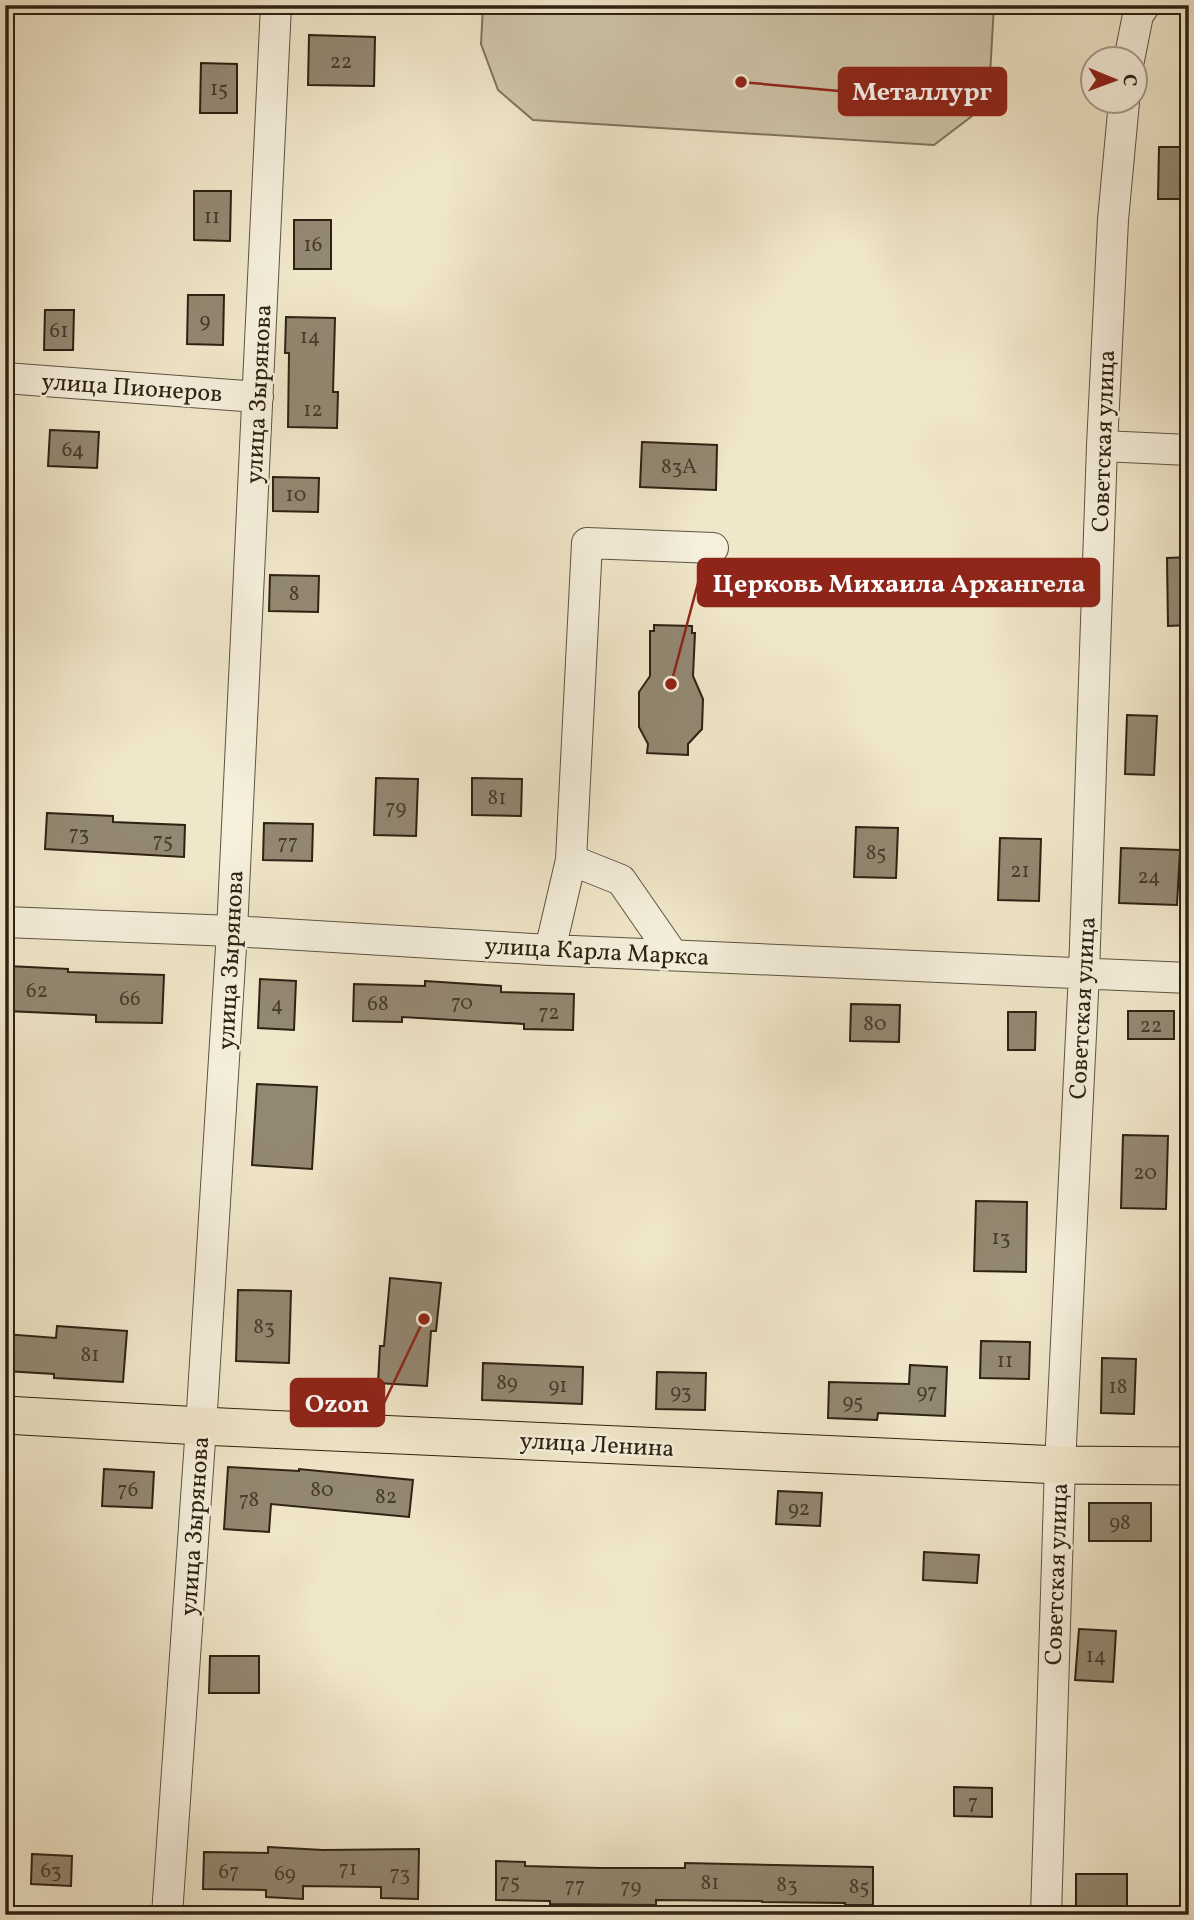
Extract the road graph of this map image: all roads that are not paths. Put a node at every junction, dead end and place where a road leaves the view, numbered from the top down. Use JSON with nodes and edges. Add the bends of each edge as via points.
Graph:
{"nodes":[{"id":1,"x":276,"y":5,"type":"edge"},
{"id":2,"x":1140,"y":9,"type":"edge"},
{"id":3,"x":1132,"y":46,"type":"edge"},
{"id":4,"x":1123,"y":116,"type":"edge"},
{"id":5,"x":5,"y":378,"type":"edge"},
{"id":6,"x":258,"y":397,"type":"junction"},
{"id":7,"x":1102,"y":446,"type":"junction"},
{"id":8,"x":1189,"y":450,"type":"edge"},
{"id":9,"x":713,"y":548,"type":"dead end"},
{"id":10,"x":571,"y":860,"type":"junction"},
{"id":11,"x":5,"y":922,"type":"edge"},
{"id":12,"x":232,"y":931,"type":"junction"},
{"id":13,"x":550,"y":950,"type":"junction"},
{"id":14,"x":673,"y":955,"type":"junction"},
{"id":15,"x":1084,"y":972,"type":"junction"},
{"id":16,"x":1189,"y":978,"type":"edge"},
{"id":17,"x":5,"y":1415,"type":"edge"},
{"id":18,"x":201,"y":1426,"type":"junction"},
{"id":19,"x":1060,"y":1465,"type":"junction"},
{"id":20,"x":1189,"y":1465,"type":"edge"},
{"id":21,"x":167,"y":1915,"type":"edge"},
{"id":22,"x":1046,"y":1915,"type":"edge"}],
"edges":[{"from":1,"to":6,"type":"street","name":"улица Зырянова"},
{"from":2,"to":3,"type":"street"},
{"from":4,"to":7,"type":"street","name":"Советская улица","via":[[1112,220]]},
{"from":5,"to":6,"type":"street","name":"улица Пионеров"},
{"from":6,"to":12,"type":"street","name":"улица Зырянова"},
{"from":7,"to":8,"type":"street"},
{"from":7,"to":15,"type":"street","name":"Советская улица"},
{"from":9,"to":10,"type":"street","via":[[587,543]]},
{"from":10,"to":13,"type":"street"},
{"from":10,"to":14,"type":"street","via":[[621,880]]},
{"from":11,"to":12,"type":"street","name":"улица Карла Маркса"},
{"from":12,"to":13,"type":"street","name":"улица Карла Маркса"},
{"from":12,"to":18,"type":"street","name":"улица Зырянова"},
{"from":13,"to":14,"type":"street","name":"улица Карла Маркса"},
{"from":14,"to":15,"type":"street","name":"улица Карла Маркса"},
{"from":15,"to":16,"type":"street","name":"улица Карла Маркса"},
{"from":15,"to":19,"type":"street","name":"Советская улица"},
{"from":17,"to":18,"type":"main road","name":"улица Ленина"},
{"from":18,"to":19,"type":"main road","name":"улица Ленина"},
{"from":18,"to":21,"type":"street","name":"улица Зырянова"},
{"from":19,"to":20,"type":"main road","name":"улица Ленина"},
{"from":19,"to":22,"type":"street","name":"Советская улица"}]}
